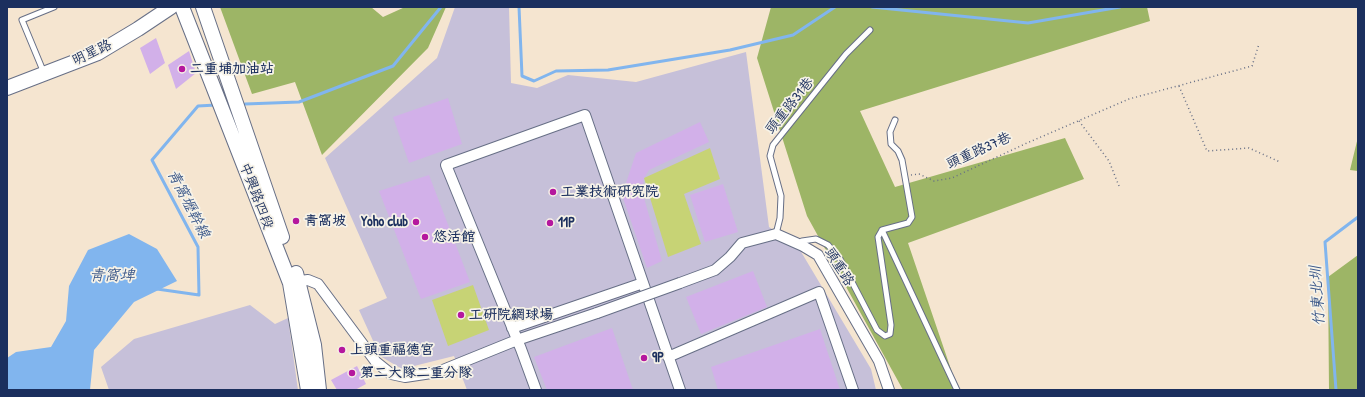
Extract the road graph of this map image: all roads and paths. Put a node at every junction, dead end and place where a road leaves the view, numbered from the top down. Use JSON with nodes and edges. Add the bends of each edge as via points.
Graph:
{"nodes":[{"id":1,"x":54,"y":7,"type":"edge"},
{"id":2,"x":171,"y":7,"type":"edge"},
{"id":3,"x":182,"y":7,"type":"edge"},
{"id":4,"x":202,"y":7,"type":"edge"},
{"id":5,"x":870,"y":30,"type":"dead end"},
{"id":6,"x":1259,"y":44,"type":"dead end"},
{"id":7,"x":45,"y":74,"type":"junction"},
{"id":8,"x":1179,"y":86,"type":"junction"},
{"id":9,"x":7,"y":88,"type":"edge"},
{"id":10,"x":895,"y":120,"type":"dead end"},
{"id":11,"x":1079,"y":121,"type":"junction"},
{"id":12,"x":1280,"y":162,"type":"dead end"},
{"id":13,"x":906,"y":176,"type":"junction"},
{"id":14,"x":1119,"y":186,"type":"dead end"},
{"id":15,"x":882,"y":230,"type":"junction"},
{"id":16,"x":776,"y":234,"type":"junction"},
{"id":17,"x":802,"y":241,"type":"dead end"},
{"id":18,"x":295,"y":282,"type":"junction"},
{"id":19,"x":643,"y":283,"type":"junction"},
{"id":20,"x":512,"y":328,"type":"junction"},
{"id":21,"x":518,"y":340,"type":"junction"},
{"id":22,"x":668,"y":356,"type":"junction"},
{"id":23,"x":308,"y":390,"type":"edge"},
{"id":24,"x":319,"y":390,"type":"edge"},
{"id":25,"x":536,"y":390,"type":"edge"},
{"id":26,"x":680,"y":390,"type":"edge"},
{"id":27,"x":853,"y":390,"type":"edge"},
{"id":28,"x":888,"y":390,"type":"edge"},
{"id":29,"x":957,"y":390,"type":"edge"}],
"edges":[{"from":1,"to":7,"type":"lane","via":[[22,20]]},
{"from":2,"to":7,"type":"main road","name":"明星路","via":[[98,53]]},
{"from":3,"to":18,"type":"main road","name":"中興路四段"},
{"from":4,"to":18,"type":"main road","name":"中興路四段","via":[[276,219]]},
{"from":5,"to":16,"type":"lane","name":"頭重路31巷","via":[[846,54],[773,145],[770,156],[781,196]]},
{"from":6,"to":8,"type":"path","name":"頭重路37巷","via":[[1252,66]]},
{"from":7,"to":9,"type":"main road","name":"明星路"},
{"from":8,"to":11,"type":"path","name":"頭重路37巷","via":[[1129,99]]},
{"from":8,"to":12,"type":"path","via":[[1207,151],[1249,148]]},
{"from":10,"to":13,"type":"lane","via":[[890,132],[890,144],[898,151]]},
{"from":11,"to":13,"type":"path","name":"頭重路37巷","via":[[952,178],[934,181],[919,174]]},
{"from":11,"to":14,"type":"path","via":[[1110,161]]},
{"from":13,"to":15,"type":"lane","via":[[912,217],[908,223]]},
{"from":15,"to":17,"type":"lane","via":[[878,237],[891,324],[890,334],[884,336],[877,330],[840,259],[828,244],[816,239]]},
{"from":15,"to":29,"type":"lane"},
{"from":16,"to":21,"type":"street","bridge":true,"via":[[742,243],[715,270]]},
{"from":16,"to":28,"type":"street","name":"頭重路","via":[[818,255],[879,361]]},
{"from":18,"to":21,"type":"street","via":[[308,280],[318,284],[376,362],[391,374],[405,377],[438,372]]},
{"from":18,"to":23,"type":"main road","name":"中興路四段"},
{"from":18,"to":24,"type":"main road","name":"中興路四段","via":[[314,345]]},
{"from":19,"to":20,"type":"street"},
{"from":19,"to":20,"type":"street","via":[[585,115],[446,165]]},
{"from":19,"to":22,"type":"street"},
{"from":20,"to":21,"type":"street"},
{"from":21,"to":25,"type":"street"},
{"from":22,"to":26,"type":"street"},
{"from":22,"to":27,"type":"street","via":[[819,292]]}]}
